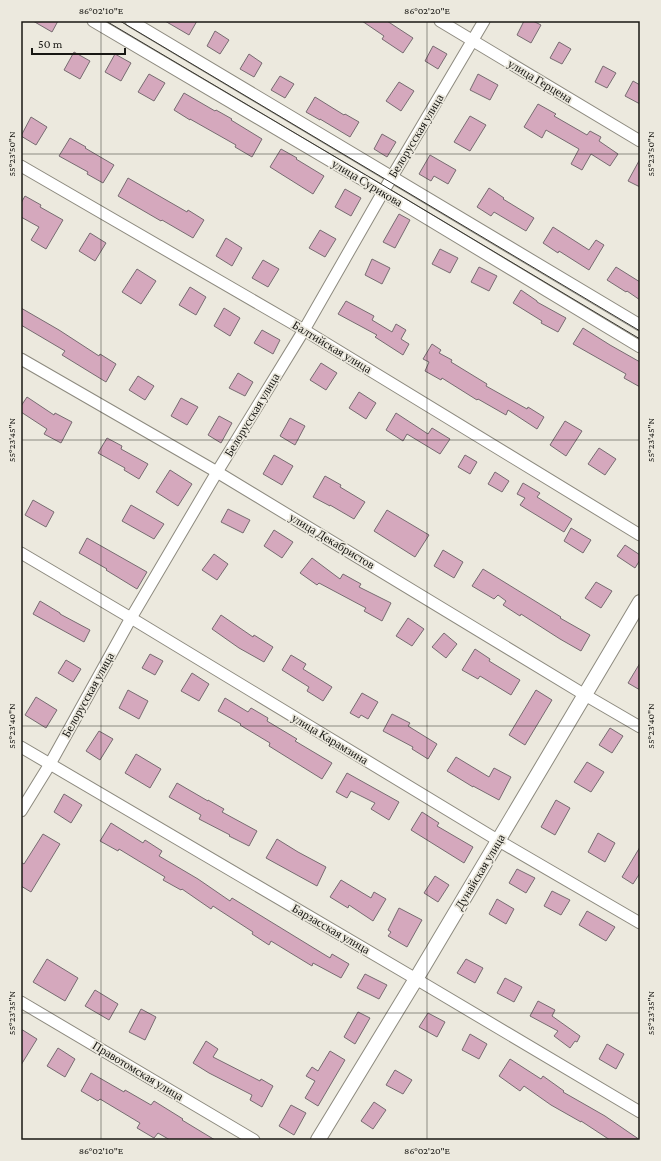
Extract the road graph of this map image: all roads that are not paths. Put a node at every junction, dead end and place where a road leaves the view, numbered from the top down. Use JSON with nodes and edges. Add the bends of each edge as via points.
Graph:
{"nodes":[{"id":1,"x":93,"y":21,"type":"edge"},
{"id":2,"x":131,"y":21,"type":"edge"},
{"id":3,"x":440,"y":21,"type":"edge"},
{"id":4,"x":484,"y":21,"type":"edge"},
{"id":5,"x":473,"y":40,"type":"junction"},
{"id":6,"x":640,"y":141,"type":"edge"},
{"id":7,"x":21,"y":166,"type":"edge"},
{"id":8,"x":393,"y":176,"type":"junction"},
{"id":9,"x":383,"y":192,"type":"junction"},
{"id":10,"x":640,"y":325,"type":"edge"},
{"id":11,"x":304,"y":330,"type":"junction"},
{"id":12,"x":640,"y":347,"type":"edge"},
{"id":13,"x":21,"y":359,"type":"edge"},
{"id":14,"x":217,"y":472,"type":"junction"},
{"id":15,"x":640,"y":535,"type":"edge"},
{"id":16,"x":21,"y":553,"type":"edge"},
{"id":17,"x":640,"y":602,"type":"edge"},
{"id":18,"x":132,"y":618,"type":"junction"},
{"id":19,"x":585,"y":695,"type":"junction"},
{"id":20,"x":640,"y":727,"type":"edge"},
{"id":21,"x":21,"y":747,"type":"edge"},
{"id":22,"x":50,"y":764,"type":"junction"},
{"id":23,"x":21,"y":811,"type":"edge"},
{"id":24,"x":499,"y":841,"type":"junction"},
{"id":25,"x":640,"y":923,"type":"edge"},
{"id":26,"x":416,"y":979,"type":"junction"},
{"id":27,"x":21,"y":1002,"type":"edge"},
{"id":28,"x":640,"y":1112,"type":"edge"},
{"id":29,"x":254,"y":1140,"type":"edge"},
{"id":30,"x":318,"y":1140,"type":"edge"}],
"edges":[{"from":1,"to":9,"type":"street","name":"улица Сурикова"},
{"from":2,"to":8,"type":"street","name":"улица Сурикова"},
{"from":3,"to":5,"type":"street","name":"улица Герцена"},
{"from":4,"to":5,"type":"street","name":"Белорусская улица"},
{"from":5,"to":6,"type":"street","name":"улица Герцена"},
{"from":5,"to":8,"type":"street","name":"Белорусская улица"},
{"from":7,"to":11,"type":"street","name":"Балтийская улица"},
{"from":8,"to":9,"type":"street","name":"Белорусская улица"},
{"from":8,"to":10,"type":"street","name":"улица Сурикова"},
{"from":9,"to":11,"type":"street","name":"Белорусская улица"},
{"from":9,"to":12,"type":"street","name":"улица Сурикова"},
{"from":11,"to":14,"type":"street","name":"Белорусская улица"},
{"from":11,"to":15,"type":"street","name":"Балтийская улица"},
{"from":13,"to":14,"type":"street","name":"улица Декабристов"},
{"from":14,"to":18,"type":"street","name":"Белорусская улица"},
{"from":14,"to":19,"type":"street","name":"улица Декабристов"},
{"from":16,"to":18,"type":"street","name":"улица Карамзина"},
{"from":17,"to":19,"type":"street","name":"Дунайская улица"},
{"from":18,"to":22,"type":"street","name":"Белорусская улица"},
{"from":18,"to":24,"type":"street","name":"улица Карамзина"},
{"from":19,"to":20,"type":"street","name":"улица Декабристов"},
{"from":19,"to":24,"type":"street","name":"Дунайская улица"},
{"from":21,"to":22,"type":"street","name":"Барзасская улица"},
{"from":22,"to":23,"type":"street","name":"Белорусская улица"},
{"from":22,"to":26,"type":"street","name":"Барзасская улица"},
{"from":24,"to":25,"type":"street","name":"улица Карамзина"},
{"from":24,"to":26,"type":"street","name":"Дунайская улица"},
{"from":26,"to":28,"type":"street","name":"Барзасская улица"},
{"from":26,"to":30,"type":"street","name":"Дунайская улица"},
{"from":27,"to":29,"type":"street","name":"Правотомская улица"}]}
